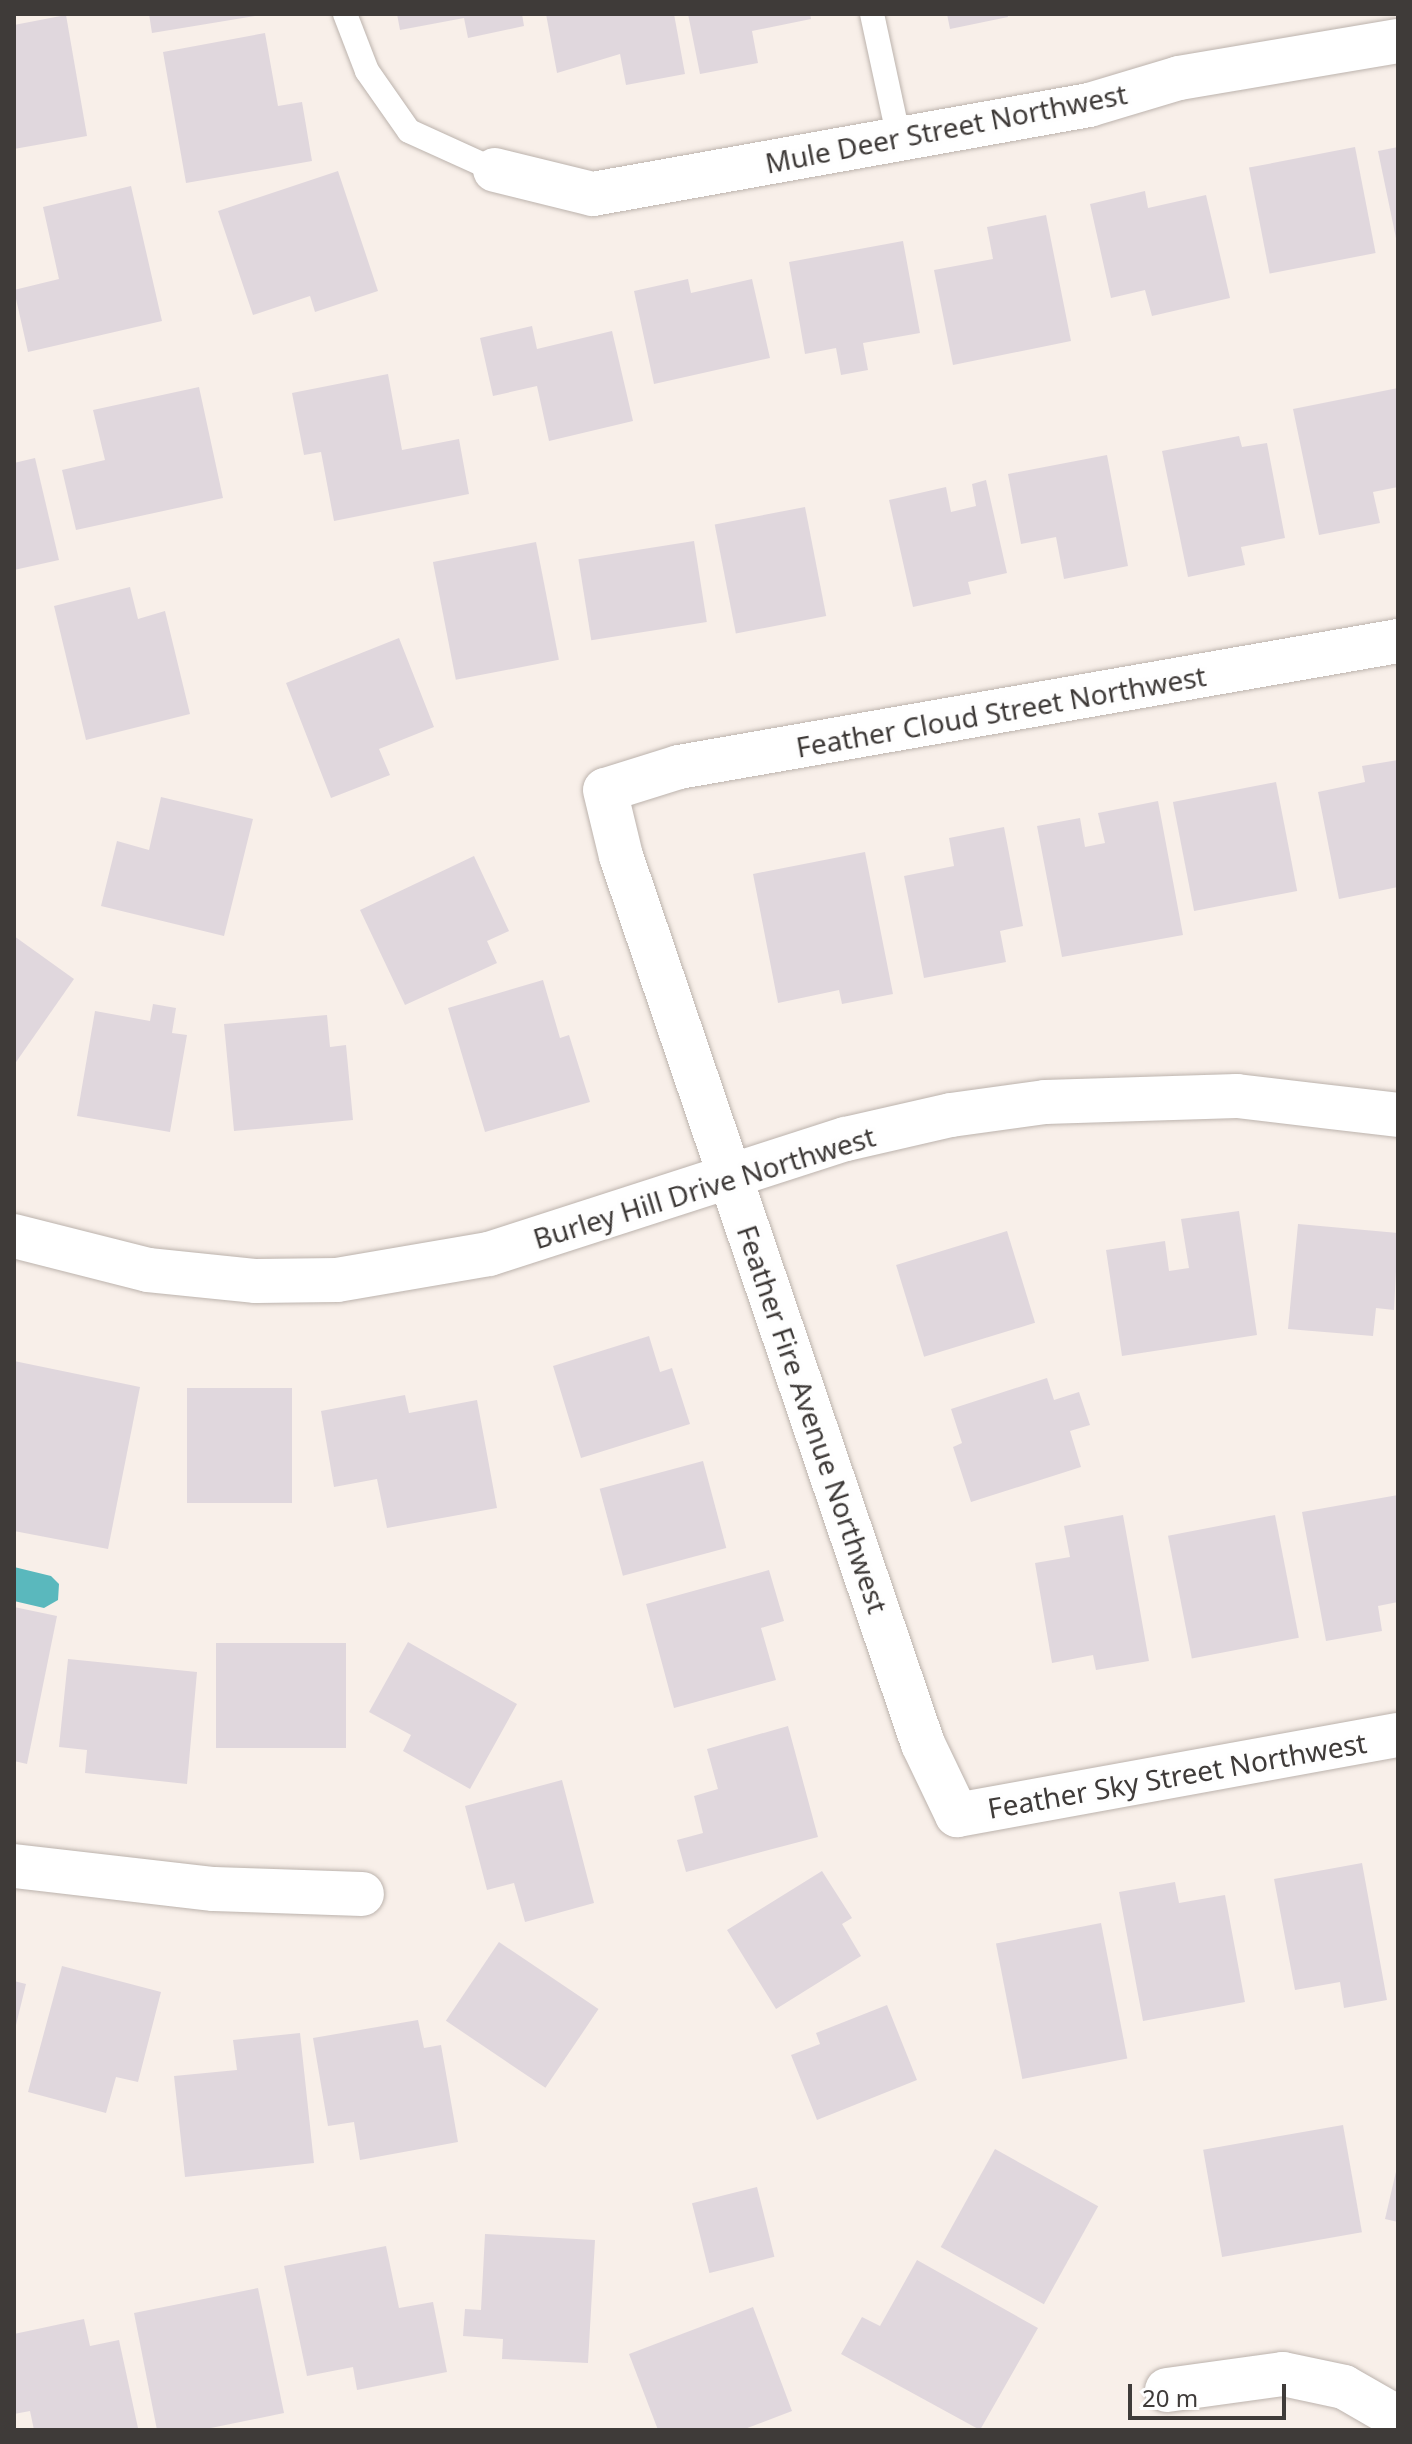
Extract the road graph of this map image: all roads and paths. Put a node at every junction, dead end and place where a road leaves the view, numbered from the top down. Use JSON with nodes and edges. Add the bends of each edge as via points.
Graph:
{"nodes":[{"id":1,"x":345,"y":14,"type":"edge"},
{"id":2,"x":872,"y":14,"type":"edge"},
{"id":3,"x":1398,"y":41,"type":"edge"},
{"id":4,"x":899,"y":139,"type":"junction"},
{"id":5,"x":495,"y":170,"type":"joint"},
{"id":6,"x":1398,"y":641,"type":"edge"},
{"id":7,"x":605,"y":790,"type":"joint"},
{"id":8,"x":1398,"y":1115,"type":"edge"},
{"id":9,"x":731,"y":1176,"type":"junction"},
{"id":10,"x":14,"y":1236,"type":"edge"},
{"id":11,"x":1398,"y":1735,"type":"edge"},
{"id":12,"x":957,"y":1815,"type":"joint"},
{"id":13,"x":14,"y":1866,"type":"edge"},
{"id":14,"x":362,"y":1894,"type":"dead end"},
{"id":15,"x":1167,"y":2390,"type":"dead end"},
{"id":16,"x":1398,"y":2418,"type":"edge"}],
"edges":[{"from":1,"to":5,"type":"lane","via":[[367,71],[409,131]]},
{"from":2,"to":4,"type":"lane"},
{"from":3,"to":4,"type":"street","name":"Mule Deer Street Northwest","via":[[1179,78],[1089,105]]},
{"from":4,"to":5,"type":"street","name":"Mule Deer Street Northwest","via":[[593,194]]},
{"from":6,"to":7,"type":"street","name":"Feather Cloud Street Northwest","via":[[679,767]]},
{"from":7,"to":9,"type":"street","name":"Feather Fire Avenue Northwest","via":[[621,856]]},
{"from":8,"to":9,"type":"street","name":"Burley Hill Drive Northwest","via":[[1237,1096],[1045,1102],[846,1139]]},
{"from":9,"to":10,"type":"street","name":"Burley Hill Drive Northwest","via":[[489,1254],[337,1280],[256,1281],[148,1270]]},
{"from":9,"to":12,"type":"street","name":"Feather Fire Avenue Northwest","via":[[923,1744]]},
{"from":11,"to":12,"type":"street","name":"Feather Sky Street Northwest"},
{"from":13,"to":14,"type":"street","via":[[214,1889]]},
{"from":15,"to":16,"type":"street","via":[[1283,2374],[1344,2387]]}]}
